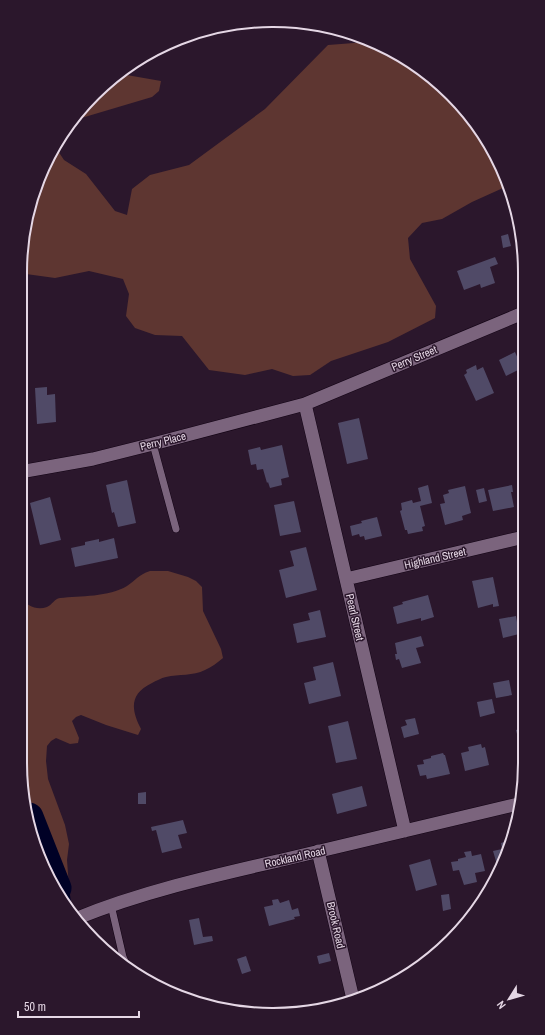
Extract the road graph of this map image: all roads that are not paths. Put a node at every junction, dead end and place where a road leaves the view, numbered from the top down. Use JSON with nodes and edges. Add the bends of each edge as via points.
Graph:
{"nodes":[{"id":1,"x":518,"y":315,"type":"edge"},
{"id":2,"x":305,"y":404,"type":"junction"},
{"id":3,"x":153,"y":444,"type":"junction"},
{"id":4,"x":27,"y":471,"type":"edge"},
{"id":5,"x":176,"y":529,"type":"dead end"},
{"id":6,"x":518,"y":538,"type":"edge"},
{"id":7,"x":346,"y":579,"type":"junction"},
{"id":8,"x":514,"y":805,"type":"edge"},
{"id":9,"x":405,"y":831,"type":"junction"},
{"id":10,"x":318,"y":851,"type":"junction"},
{"id":11,"x":111,"y":905,"type":"junction"},
{"id":12,"x":81,"y":916,"type":"edge"},
{"id":13,"x":124,"y":958,"type":"edge"},
{"id":14,"x":352,"y":995,"type":"edge"}],
"edges":[{"from":1,"to":2,"type":"street","name":"Perry Street"},
{"from":2,"to":3,"type":"street","name":"Perry Place"},
{"from":2,"to":7,"type":"street","name":"Pearl Street"},
{"from":3,"to":4,"type":"street","name":"Perry Place"},
{"from":3,"to":5,"type":"lane"},
{"from":6,"to":7,"type":"street","name":"Highland Street"},
{"from":7,"to":9,"type":"street","name":"Pearl Street"},
{"from":8,"to":9,"type":"street","name":"Rockland Road"},
{"from":9,"to":10,"type":"street","name":"Rockland Road"},
{"from":10,"to":11,"type":"street","name":"Rockland Road"},
{"from":10,"to":14,"type":"street","name":"Brook Road"},
{"from":11,"to":12,"type":"street","name":"Rockland Road"},
{"from":11,"to":13,"type":"lane"}]}
